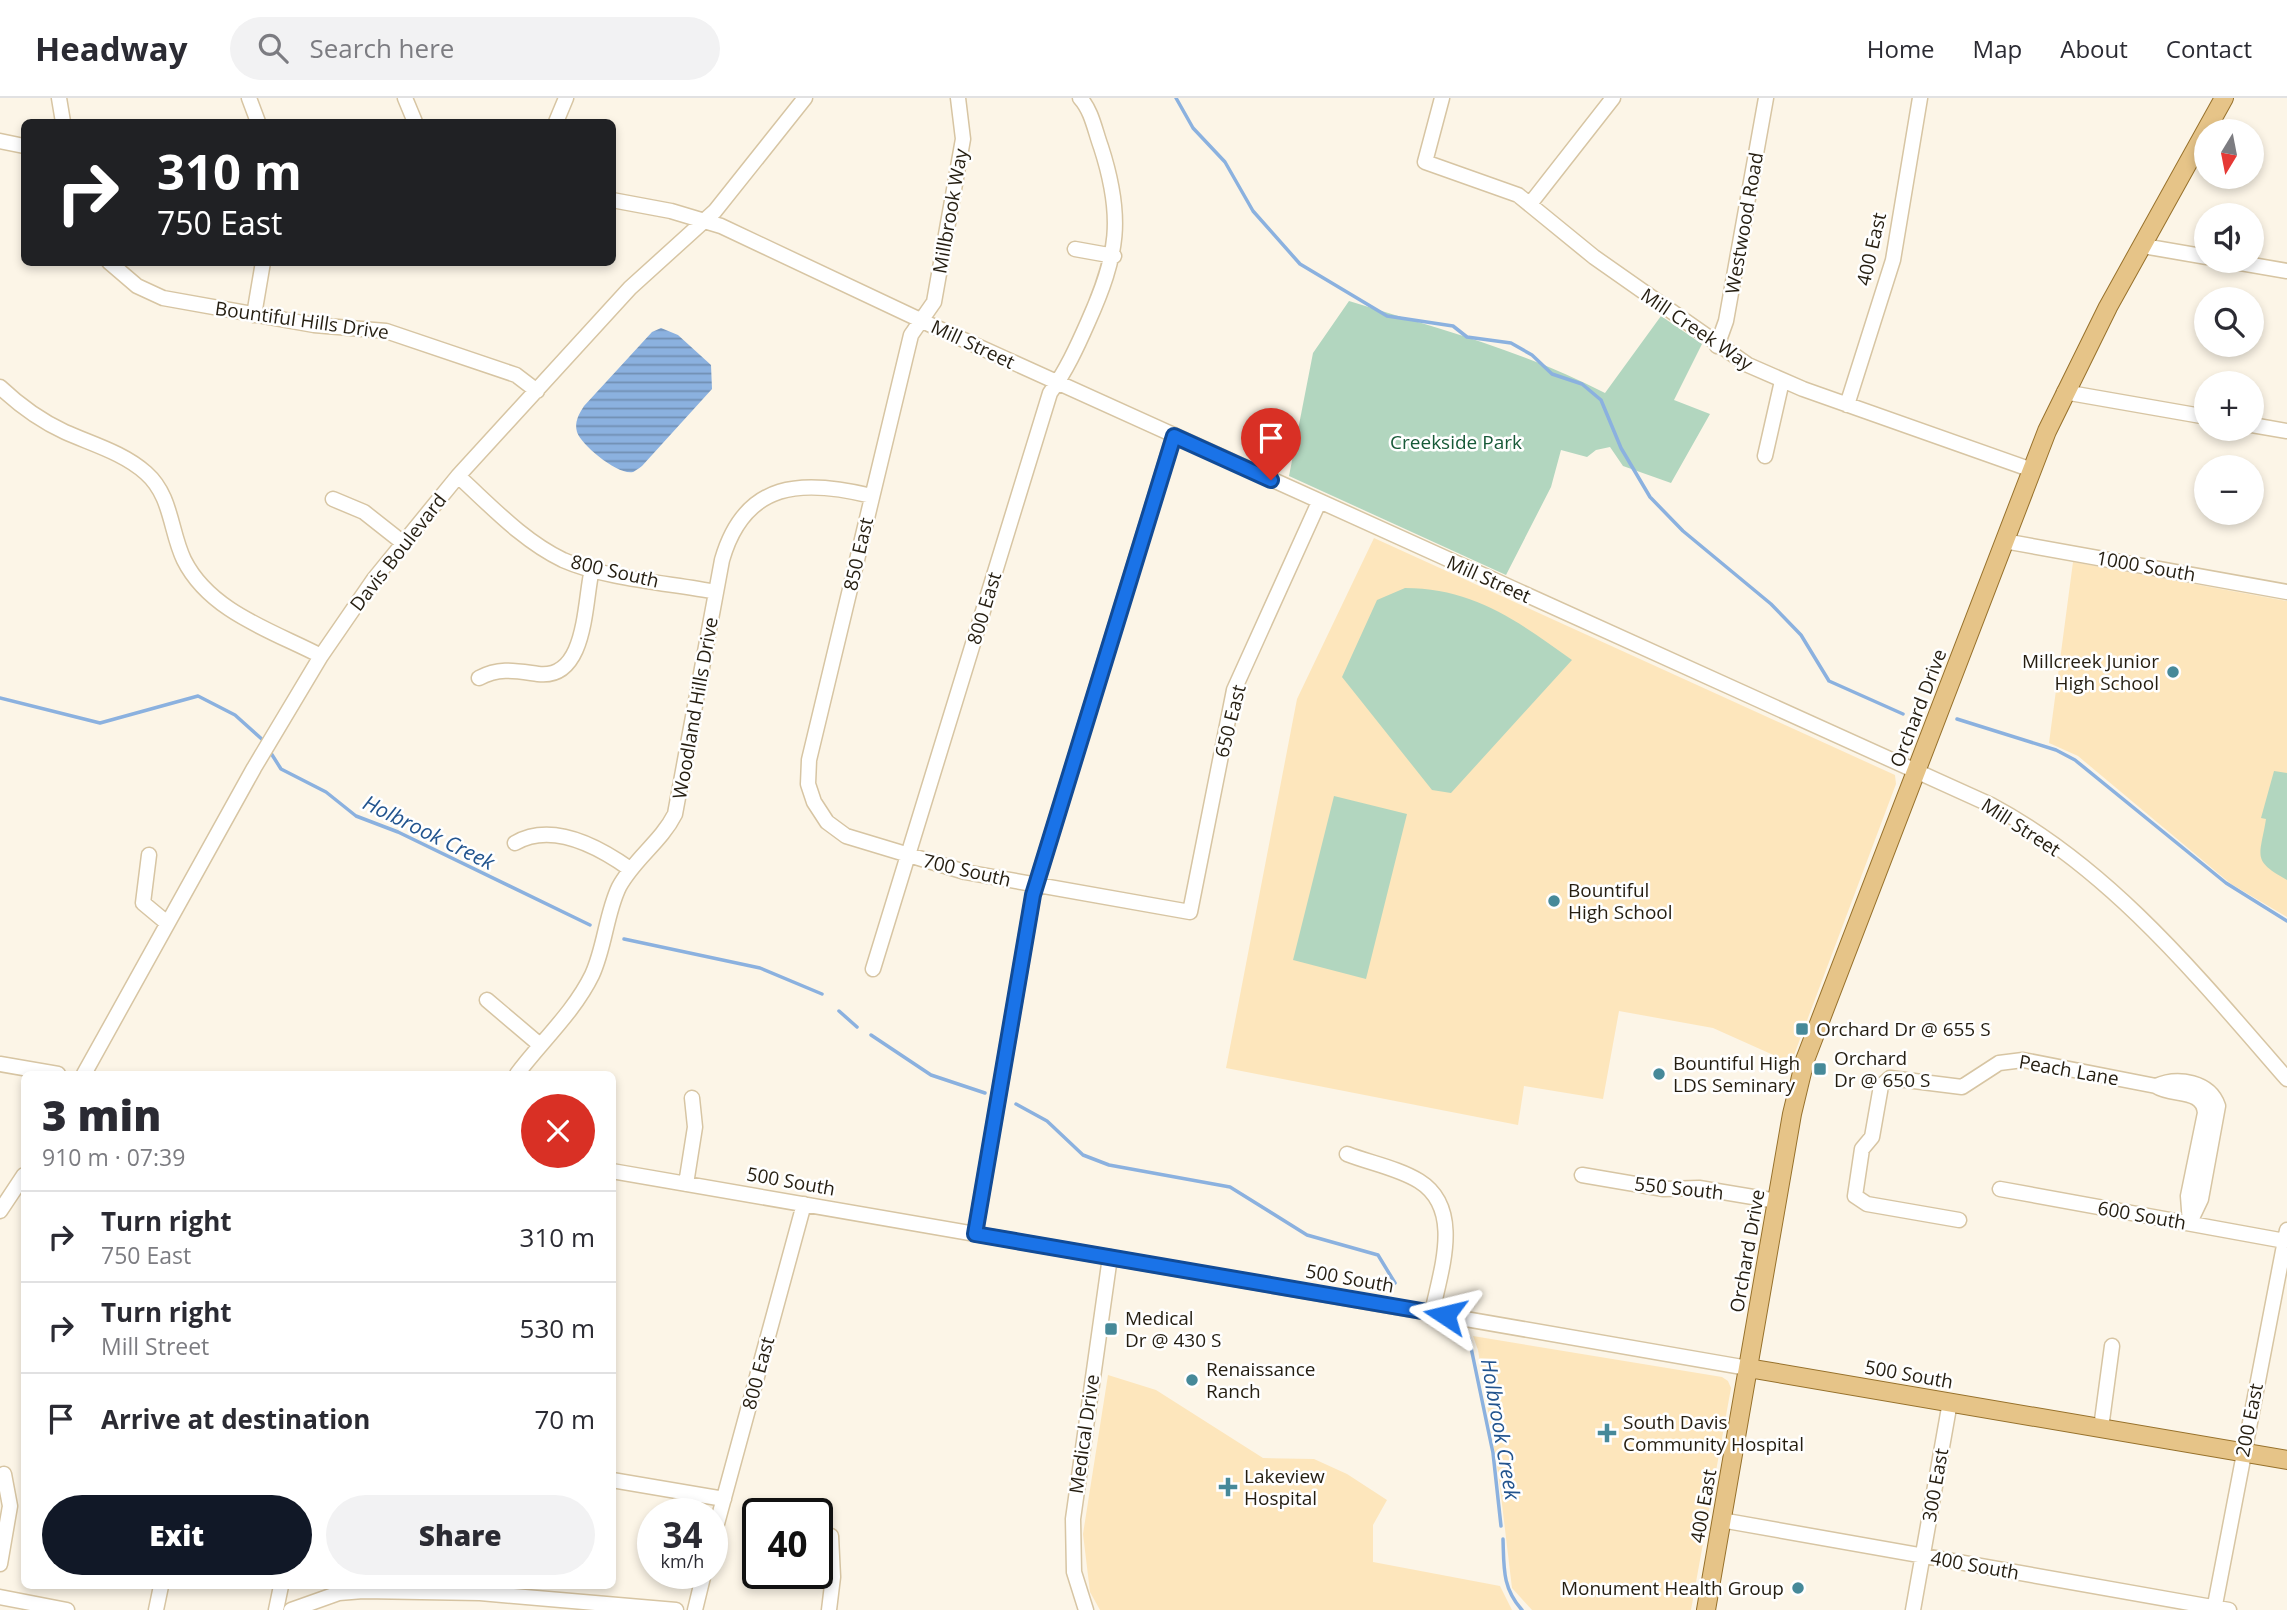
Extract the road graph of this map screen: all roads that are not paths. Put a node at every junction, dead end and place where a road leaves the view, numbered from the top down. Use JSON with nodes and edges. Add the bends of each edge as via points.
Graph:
{"nodes":[{"id":1,"x":59,"y":98,"type":"edge"},
{"id":2,"x":249,"y":98,"type":"edge"},
{"id":3,"x":405,"y":98,"type":"edge"},
{"id":4,"x":566,"y":98,"type":"edge"},
{"id":5,"x":805,"y":98,"type":"edge"},
{"id":6,"x":958,"y":98,"type":"edge"},
{"id":7,"x":1080,"y":98,"type":"edge"},
{"id":8,"x":1442,"y":98,"type":"edge"},
{"id":9,"x":1613,"y":98,"type":"edge"},
{"id":10,"x":1766,"y":98,"type":"edge"},
{"id":11,"x":1920,"y":98,"type":"edge"},
{"id":12,"x":2224,"y":98,"type":"edge"},
{"id":13,"x":62,"y":119,"type":"edge"},
{"id":14,"x":257,"y":119,"type":"edge"},
{"id":15,"x":414,"y":119,"type":"edge"},
{"id":16,"x":557,"y":119,"type":"edge"},
{"id":17,"x":0,"y":141,"type":"edge"},
{"id":18,"x":21,"y":145,"type":"edge"},
{"id":19,"x":616,"y":201,"type":"edge"},
{"id":20,"x":1530,"y":204,"type":"junction"},
{"id":21,"x":705,"y":220,"type":"junction"},
{"id":22,"x":2143,"y":246,"type":"junction"},
{"id":23,"x":1075,"y":249,"type":"dead end"},
{"id":24,"x":2194,"y":255,"type":"edge"},
{"id":25,"x":1114,"y":256,"type":"junction"},
{"id":26,"x":113,"y":266,"type":"edge"},
{"id":27,"x":261,"y":266,"type":"edge"},
{"id":28,"x":2264,"y":267,"type":"edge"},
{"id":29,"x":2287,"y":271,"type":"edge"},
{"id":30,"x":254,"y":315,"type":"junction"},
{"id":31,"x":922,"y":320,"type":"junction"},
{"id":32,"x":1717,"y":346,"type":"junction"},
{"id":33,"x":1782,"y":381,"type":"junction"},
{"id":34,"x":1058,"y":383,"type":"junction"},
{"id":35,"x":0,"y":387,"type":"edge"},
{"id":36,"x":537,"y":391,"type":"junction"},
{"id":37,"x":2064,"y":391,"type":"junction"},
{"id":38,"x":1847,"y":405,"type":"junction"},
{"id":39,"x":2194,"y":415,"type":"edge"},
{"id":40,"x":2264,"y":427,"type":"edge"},
{"id":41,"x":2287,"y":431,"type":"edge"},
{"id":42,"x":1174,"y":436,"type":"junction"},
{"id":43,"x":1765,"y":456,"type":"dead end"},
{"id":44,"x":2032,"y":470,"type":"junction"},
{"id":45,"x":458,"y":476,"type":"junction"},
{"id":46,"x":872,"y":496,"type":"junction"},
{"id":47,"x":333,"y":499,"type":"dead end"},
{"id":48,"x":1319,"y":502,"type":"junction"},
{"id":49,"x":2004,"y":541,"type":"junction"},
{"id":50,"x":402,"y":542,"type":"junction"},
{"id":51,"x":592,"y":569,"type":"junction"},
{"id":52,"x":716,"y":592,"type":"junction"},
{"id":53,"x":2287,"y":592,"type":"edge"},
{"id":54,"x":321,"y":656,"type":"junction"},
{"id":55,"x":479,"y":678,"type":"dead end"},
{"id":56,"x":1915,"y":773,"type":"junction"},
{"id":57,"x":810,"y":792,"type":"joint"},
{"id":58,"x":514,"y":842,"type":"dead end"},
{"id":59,"x":149,"y":855,"type":"dead end"},
{"id":60,"x":908,"y":856,"type":"junction"},
{"id":61,"x":631,"y":869,"type":"junction"},
{"id":62,"x":1036,"y":885,"type":"junction"},
{"id":63,"x":1191,"y":912,"type":"joint"},
{"id":64,"x":167,"y":923,"type":"junction"},
{"id":65,"x":873,"y":969,"type":"dead end"},
{"id":66,"x":487,"y":1000,"type":"dead end"},
{"id":67,"x":540,"y":1045,"type":"junction"},
{"id":68,"x":0,"y":1064,"type":"edge"},
{"id":69,"x":41,"y":1071,"type":"edge"},
{"id":70,"x":86,"y":1071,"type":"edge"},
{"id":71,"x":519,"y":1071,"type":"edge"},
{"id":72,"x":2287,"y":1079,"type":"edge"},
{"id":73,"x":692,"y":1098,"type":"dead end"},
{"id":74,"x":1346,"y":1154,"type":"dead end"},
{"id":75,"x":616,"y":1172,"type":"edge"},
{"id":76,"x":1582,"y":1175,"type":"dead end"},
{"id":77,"x":21,"y":1180,"type":"edge"},
{"id":78,"x":686,"y":1184,"type":"junction"},
{"id":79,"x":2000,"y":1189,"type":"dead end"},
{"id":80,"x":1777,"y":1201,"type":"junction"},
{"id":81,"x":804,"y":1204,"type":"junction"},
{"id":82,"x":0,"y":1211,"type":"edge"},
{"id":83,"x":1959,"y":1220,"type":"dead end"},
{"id":84,"x":2190,"y":1223,"type":"junction"},
{"id":85,"x":975,"y":1234,"type":"junction"},
{"id":86,"x":2286,"y":1235,"type":"edge"},
{"id":87,"x":1110,"y":1257,"type":"junction"},
{"id":88,"x":1432,"y":1313,"type":"junction"},
{"id":89,"x":2112,"y":1346,"type":"dead end"},
{"id":90,"x":1748,"y":1368,"type":"junction"},
{"id":91,"x":1950,"y":1402,"type":"junction"},
{"id":92,"x":2101,"y":1428,"type":"junction"},
{"id":93,"x":2242,"y":1452,"type":"junction"},
{"id":94,"x":2287,"y":1460,"type":"edge"},
{"id":95,"x":4,"y":1474,"type":"dead end"},
{"id":96,"x":616,"y":1481,"type":"edge"},
{"id":97,"x":718,"y":1498,"type":"edge"},
{"id":98,"x":724,"y":1498,"type":"edge"},
{"id":99,"x":1721,"y":1520,"type":"junction"},
{"id":100,"x":1923,"y":1556,"type":"junction"},
{"id":101,"x":0,"y":1564,"type":"edge"},
{"id":102,"x":160,"y":1589,"type":"edge"},
{"id":103,"x":280,"y":1589,"type":"edge"},
{"id":104,"x":700,"y":1589,"type":"edge"},
{"id":105,"x":832,"y":1589,"type":"edge"},
{"id":106,"x":0,"y":1597,"type":"edge"},
{"id":107,"x":2219,"y":1609,"type":"edge"},
{"id":108,"x":67,"y":1610,"type":"edge"},
{"id":109,"x":156,"y":1610,"type":"edge"},
{"id":110,"x":276,"y":1610,"type":"edge"},
{"id":111,"x":291,"y":1610,"type":"edge"},
{"id":112,"x":676,"y":1610,"type":"edge"},
{"id":113,"x":695,"y":1610,"type":"edge"},
{"id":114,"x":829,"y":1610,"type":"edge"},
{"id":115,"x":1086,"y":1610,"type":"edge"},
{"id":116,"x":1706,"y":1610,"type":"edge"},
{"id":117,"x":1913,"y":1610,"type":"edge"}],
"edges":[{"from":1,"to":13,"type":"street"},
{"from":2,"to":14,"type":"street"},
{"from":3,"to":15,"type":"street"},
{"from":4,"to":16,"type":"street"},
{"from":5,"to":21,"type":"street","name":"Davis Boulevard"},
{"from":6,"to":31,"type":"street","name":"Millbrook Way","via":[[962,149],[934,302]]},
{"from":7,"to":25,"type":"street","name":"800 East","via":[[1113,188]]},
{"from":8,"to":20,"type":"street","name":"Mill Creek Way","via":[[1425,162],[1501,187]]},
{"from":9,"to":20,"type":"street"},
{"from":10,"to":32,"type":"street","name":"Westwood Road","via":[[1726,321]]},
{"from":11,"to":38,"type":"street","name":"400 East","via":[[1894,260]]},
{"from":12,"to":22,"type":"main road","name":"Orchard Drive"},
{"from":17,"to":18,"type":"street"},
{"from":19,"to":21,"type":"street","name":"Mill Street"},
{"from":20,"to":32,"type":"street","name":"Mill Creek Way","via":[[1594,257]]},
{"from":21,"to":31,"type":"street","name":"Mill Street"},
{"from":21,"to":36,"type":"street","name":"Davis Boulevard","via":[[645,272]]},
{"from":22,"to":24,"type":"street"},
{"from":22,"to":37,"type":"main road","name":"Orchard Drive"},
{"from":23,"to":25,"type":"street"},
{"from":25,"to":34,"type":"street","name":"800 East"},
{"from":26,"to":30,"type":"street","name":"Bountiful Hills Drive","via":[[128,281],[163,298]]},
{"from":27,"to":30,"type":"street"},
{"from":28,"to":29,"type":"street"},
{"from":30,"to":36,"type":"street","name":"Bountiful Hills Drive","via":[[386,331],[516,375]]},
{"from":31,"to":34,"type":"street","name":"Mill Street"},
{"from":31,"to":46,"type":"street","name":"850 East","via":[[911,335]]},
{"from":32,"to":33,"type":"street","name":"Mill Creek Way"},
{"from":33,"to":38,"type":"street","name":"Mill Creek Way"},
{"from":33,"to":43,"type":"street"},
{"from":34,"to":42,"type":"street","name":"Mill Street"},
{"from":34,"to":60,"type":"street","name":"800 East","via":[[1050,393]]},
{"from":35,"to":54,"type":"street","via":[[46,422],[144,471],[159,488],[184,560],[206,591],[237,614]]},
{"from":36,"to":45,"type":"street","name":"Davis Boulevard"},
{"from":37,"to":39,"type":"street"},
{"from":37,"to":44,"type":"main road","name":"Orchard Drive"},
{"from":38,"to":44,"type":"street","name":"Mill Creek Way"},
{"from":40,"to":41,"type":"street"},
{"from":42,"to":48,"type":"street","name":"Mill Street"},
{"from":42,"to":62,"type":"street"},
{"from":44,"to":49,"type":"main road","name":"Orchard Drive"},
{"from":45,"to":50,"type":"street","name":"Davis Boulevard"},
{"from":45,"to":51,"type":"street","name":"800 South","via":[[533,542]]},
{"from":46,"to":52,"type":"street","name":"Woodland Hills Drive","via":[[815,485],[769,497],[736,527],[725,549]]},
{"from":46,"to":57,"type":"street","name":"850 East","via":[[809,760]]},
{"from":47,"to":50,"type":"street","via":[[364,512]]},
{"from":48,"to":56,"type":"street","name":"Mill Street"},
{"from":48,"to":63,"type":"street","name":"650 East","via":[[1234,690]]},
{"from":49,"to":53,"type":"street","name":"1000 South"},
{"from":49,"to":56,"type":"main road","name":"Orchard Drive"},
{"from":50,"to":54,"type":"street","name":"Davis Boulevard"},
{"from":51,"to":52,"type":"street","name":"800 South"},
{"from":51,"to":55,"type":"street","via":[[576,651],[569,664],[556,673],[502,670]]},
{"from":52,"to":61,"type":"street","name":"Woodland Hills Drive","via":[[678,805],[665,831]]},
{"from":54,"to":64,"type":"street","name":"Davis Boulevard"},
{"from":56,"to":72,"type":"street","name":"Mill Street","via":[[2009,814],[2095,878],[2174,951]]},
{"from":56,"to":80,"type":"main road","name":"Orchard Drive","via":[[1805,1060]]},
{"from":57,"to":60,"type":"street","name":"700 South","via":[[819,813],[836,830]]},
{"from":58,"to":61,"type":"street","via":[[535,835],[582,841]]},
{"from":59,"to":64,"type":"street","via":[[143,903]]},
{"from":60,"to":62,"type":"street","name":"700 South"},
{"from":60,"to":65,"type":"street","name":"800 East"},
{"from":61,"to":67,"type":"street","name":"Woodland Hills Drive","via":[[618,889],[591,976]]},
{"from":62,"to":63,"type":"street","name":"700 South"},
{"from":62,"to":85,"type":"street"},
{"from":64,"to":70,"type":"street","name":"Davis Boulevard"},
{"from":66,"to":67,"type":"street"},
{"from":67,"to":71,"type":"street","name":"Woodland Hills Drive"},
{"from":68,"to":69,"type":"street"},
{"from":73,"to":78,"type":"street","via":[[695,1126]]},
{"from":74,"to":88,"type":"street","via":[[1420,1182],[1441,1207],[1446,1231]]},
{"from":75,"to":78,"type":"street","name":"500 South"},
{"from":76,"to":80,"type":"street","name":"550 South"},
{"from":77,"to":82,"type":"street"},
{"from":78,"to":81,"type":"street","name":"500 South"},
{"from":79,"to":84,"type":"street","name":"600 South"},
{"from":80,"to":90,"type":"main road","name":"Orchard Drive"},
{"from":81,"to":85,"type":"street","name":"500 South"},
{"from":81,"to":98,"type":"street","name":"800 East"},
{"from":83,"to":84,"type":"street","name":"Peach Lane","via":[[1867,1204],[1855,1196],[1862,1149],[1872,1137],[1878,1098],[1886,1079],[1962,1087],[1999,1063],[2023,1060],[2195,1097],[2204,1106],[2188,1196]]},
{"from":84,"to":86,"type":"street","name":"600 South"},
{"from":85,"to":87,"type":"street","name":"500 South"},
{"from":86,"to":93,"type":"street","name":"200 East"},
{"from":87,"to":88,"type":"street","name":"500 South"},
{"from":87,"to":115,"type":"street","name":"Medical Drive","via":[[1072,1528],[1074,1572]]},
{"from":88,"to":90,"type":"street","name":"500 South"},
{"from":89,"to":92,"type":"street"},
{"from":90,"to":91,"type":"main road","name":"500 South"},
{"from":90,"to":99,"type":"main road","name":"400 East"},
{"from":91,"to":92,"type":"main road","name":"500 South"},
{"from":91,"to":100,"type":"street","name":"300 East"},
{"from":92,"to":93,"type":"main road","name":"500 South"},
{"from":93,"to":94,"type":"main road","name":"500 South"},
{"from":93,"to":107,"type":"street","name":"200 East"},
{"from":95,"to":101,"type":"street","via":[[10,1506]]},
{"from":96,"to":97,"type":"street"},
{"from":99,"to":100,"type":"street","name":"400 South"},
{"from":99,"to":116,"type":"main road","name":"400 East"},
{"from":100,"to":107,"type":"street","name":"400 South"},
{"from":100,"to":117,"type":"street","name":"300 East"},
{"from":102,"to":109,"type":"street"},
{"from":103,"to":110,"type":"street"},
{"from":104,"to":113,"type":"street"},
{"from":105,"to":114,"type":"street"},
{"from":106,"to":108,"type":"street"},
{"from":111,"to":112,"type":"street","via":[[339,1593],[363,1591],[472,1592]]}]}
